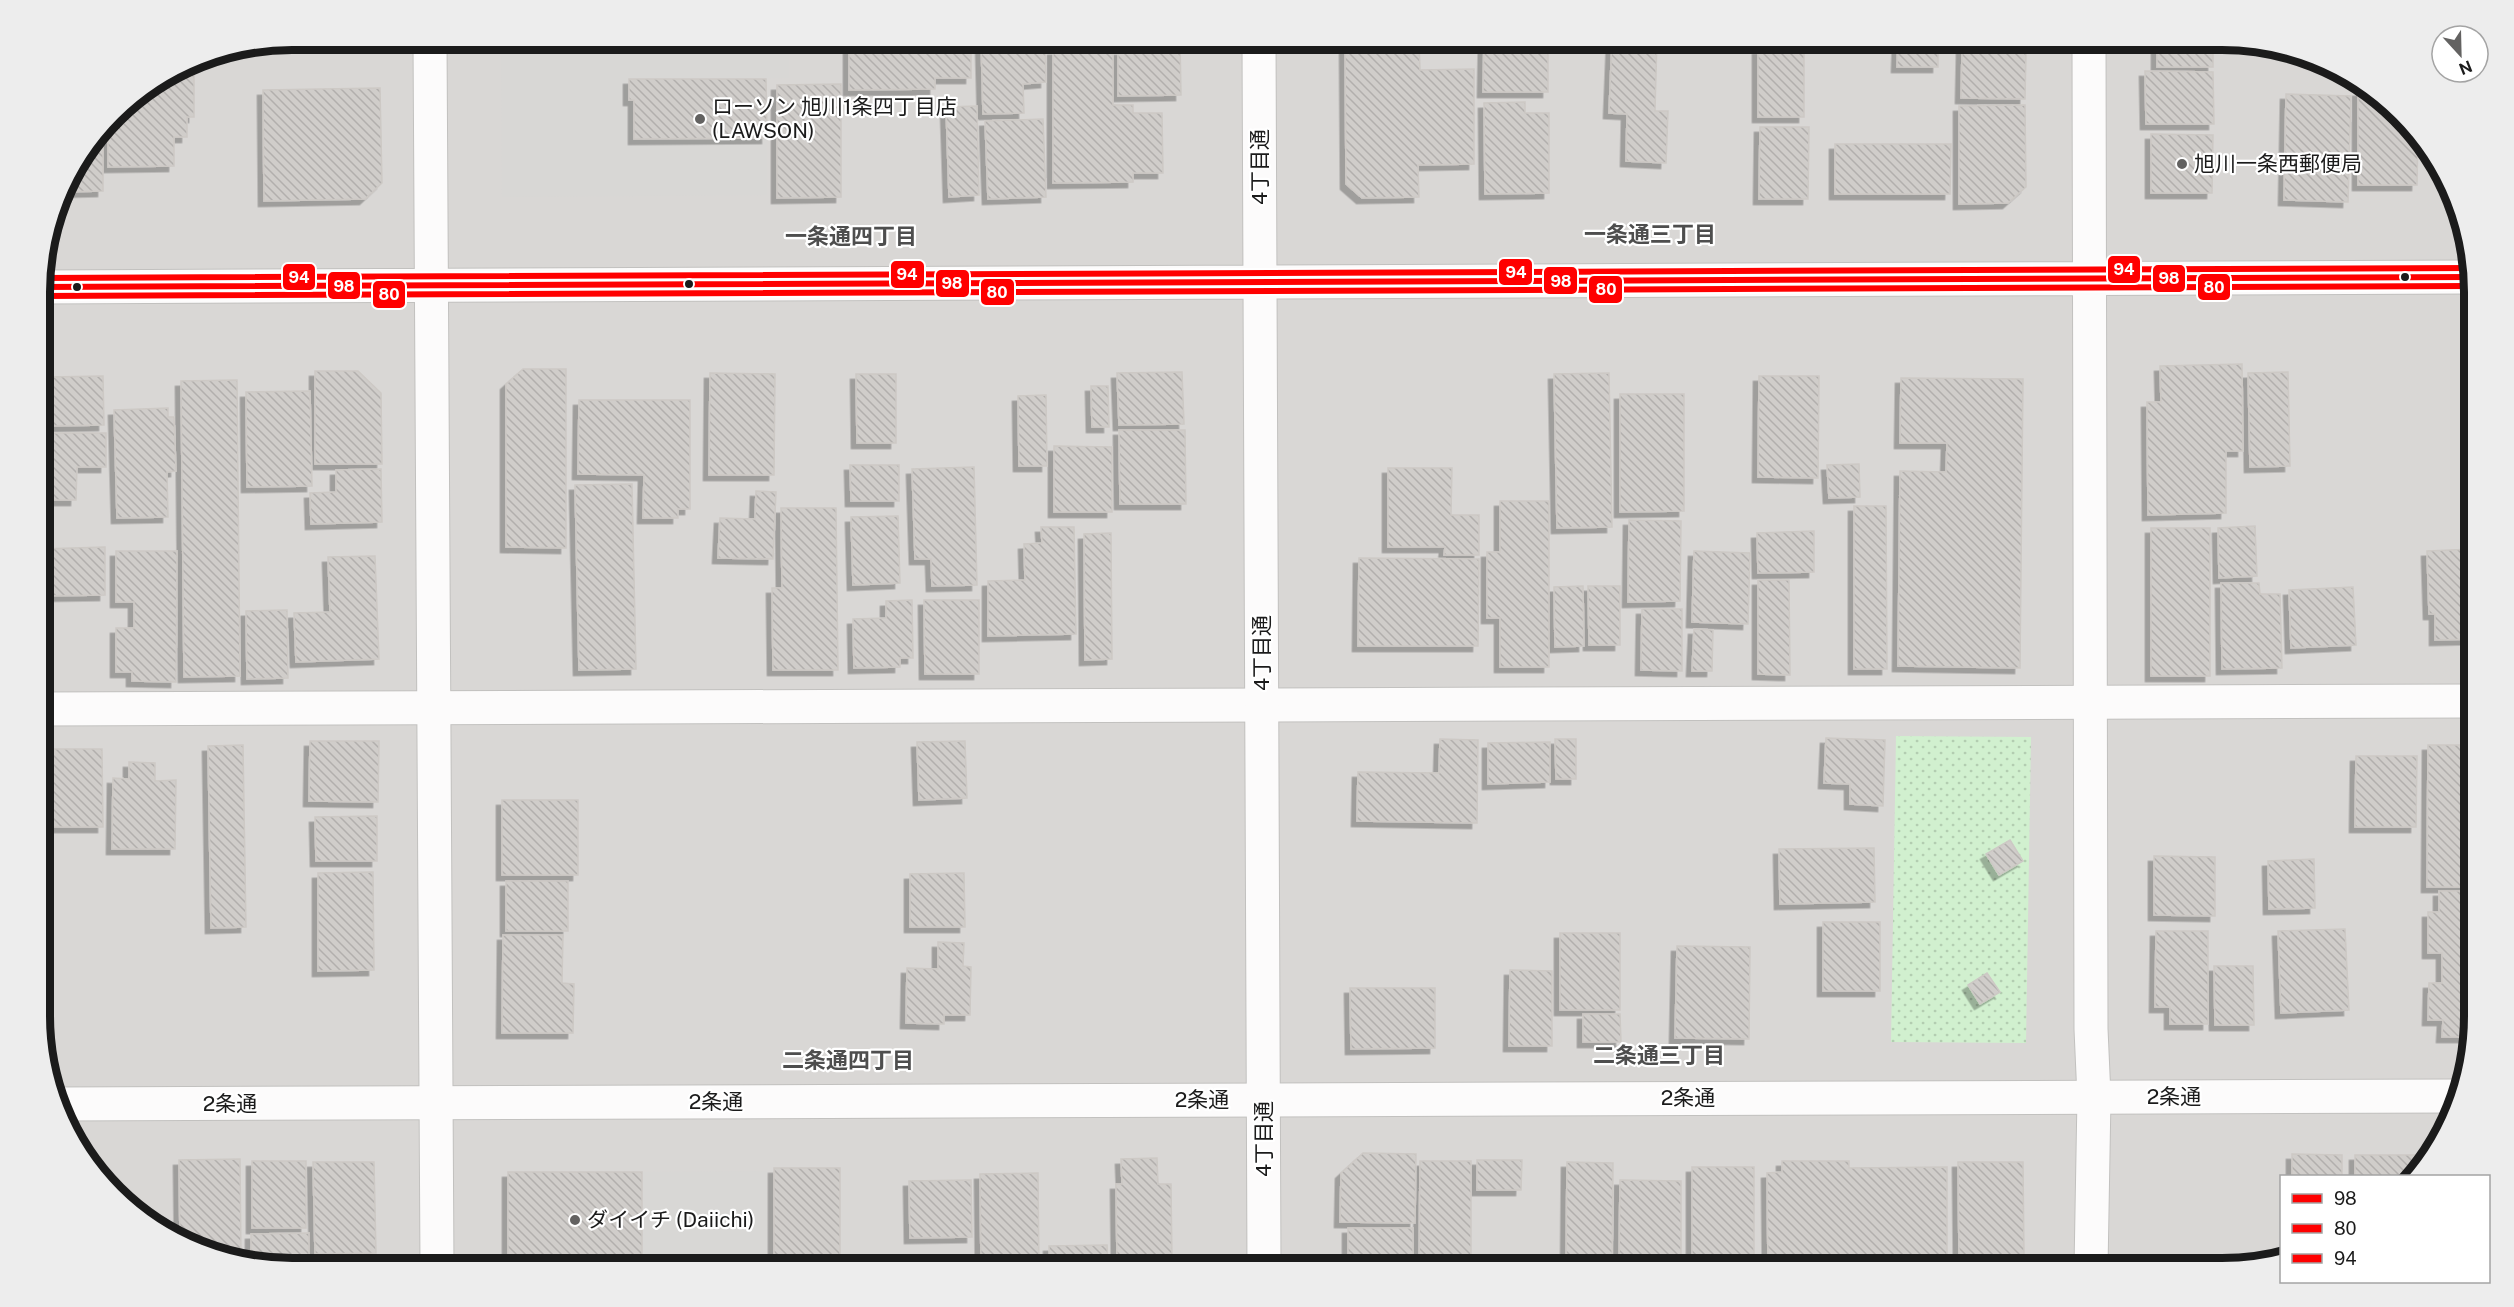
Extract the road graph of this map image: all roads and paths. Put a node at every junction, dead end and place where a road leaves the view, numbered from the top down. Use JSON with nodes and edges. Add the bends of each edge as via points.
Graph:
{"nodes":[{"id":1,"x":430,"y":50,"type":"edge"},
{"id":2,"x":1260,"y":50,"type":"edge"},
{"id":3,"x":2089,"y":50,"type":"edge"},
{"id":4,"x":2464,"y":277,"type":"edge"},
{"id":5,"x":2090,"y":278,"type":"junction"},
{"id":6,"x":1260,"y":282,"type":"junction"},
{"id":7,"x":431,"y":285,"type":"junction"},
{"id":8,"x":50,"y":287,"type":"edge"},
{"id":9,"x":2464,"y":701,"type":"edge"},
{"id":10,"x":2090,"y":702,"type":"junction"},
{"id":11,"x":1262,"y":705,"type":"junction"},
{"id":12,"x":434,"y":707,"type":"junction"},
{"id":13,"x":50,"y":709,"type":"edge"},
{"id":14,"x":2451,"y":1096,"type":"edge"},
{"id":15,"x":2094,"y":1097,"type":"junction"},
{"id":16,"x":1264,"y":1100,"type":"junction"},
{"id":17,"x":436,"y":1103,"type":"junction"},
{"id":18,"x":66,"y":1104,"type":"edge"},
{"id":19,"x":437,"y":1258,"type":"edge"},
{"id":20,"x":1264,"y":1258,"type":"edge"},
{"id":21,"x":2091,"y":1258,"type":"edge"}],
"edges":[{"from":1,"to":7,"type":"street"},
{"from":2,"to":6,"type":"street","name":"4丁目通"},
{"from":3,"to":5,"type":"street"},
{"from":4,"to":5,"type":"street"},
{"from":5,"to":6,"type":"street"},
{"from":5,"to":10,"type":"street"},
{"from":6,"to":7,"type":"street"},
{"from":6,"to":11,"type":"street","name":"4丁目通"},
{"from":7,"to":8,"type":"street"},
{"from":7,"to":12,"type":"street"},
{"from":9,"to":10,"type":"street"},
{"from":10,"to":11,"type":"street"},
{"from":10,"to":15,"type":"street"},
{"from":11,"to":12,"type":"street"},
{"from":11,"to":16,"type":"street","name":"4丁目通"},
{"from":12,"to":13,"type":"street"},
{"from":12,"to":17,"type":"street"},
{"from":14,"to":15,"type":"street","name":"2条通"},
{"from":15,"to":16,"type":"street","name":"2条通"},
{"from":15,"to":21,"type":"street"},
{"from":16,"to":17,"type":"street","name":"2条通"},
{"from":16,"to":20,"type":"street","name":"4丁目通"},
{"from":17,"to":18,"type":"street","name":"2条通"},
{"from":17,"to":19,"type":"street"}]}
